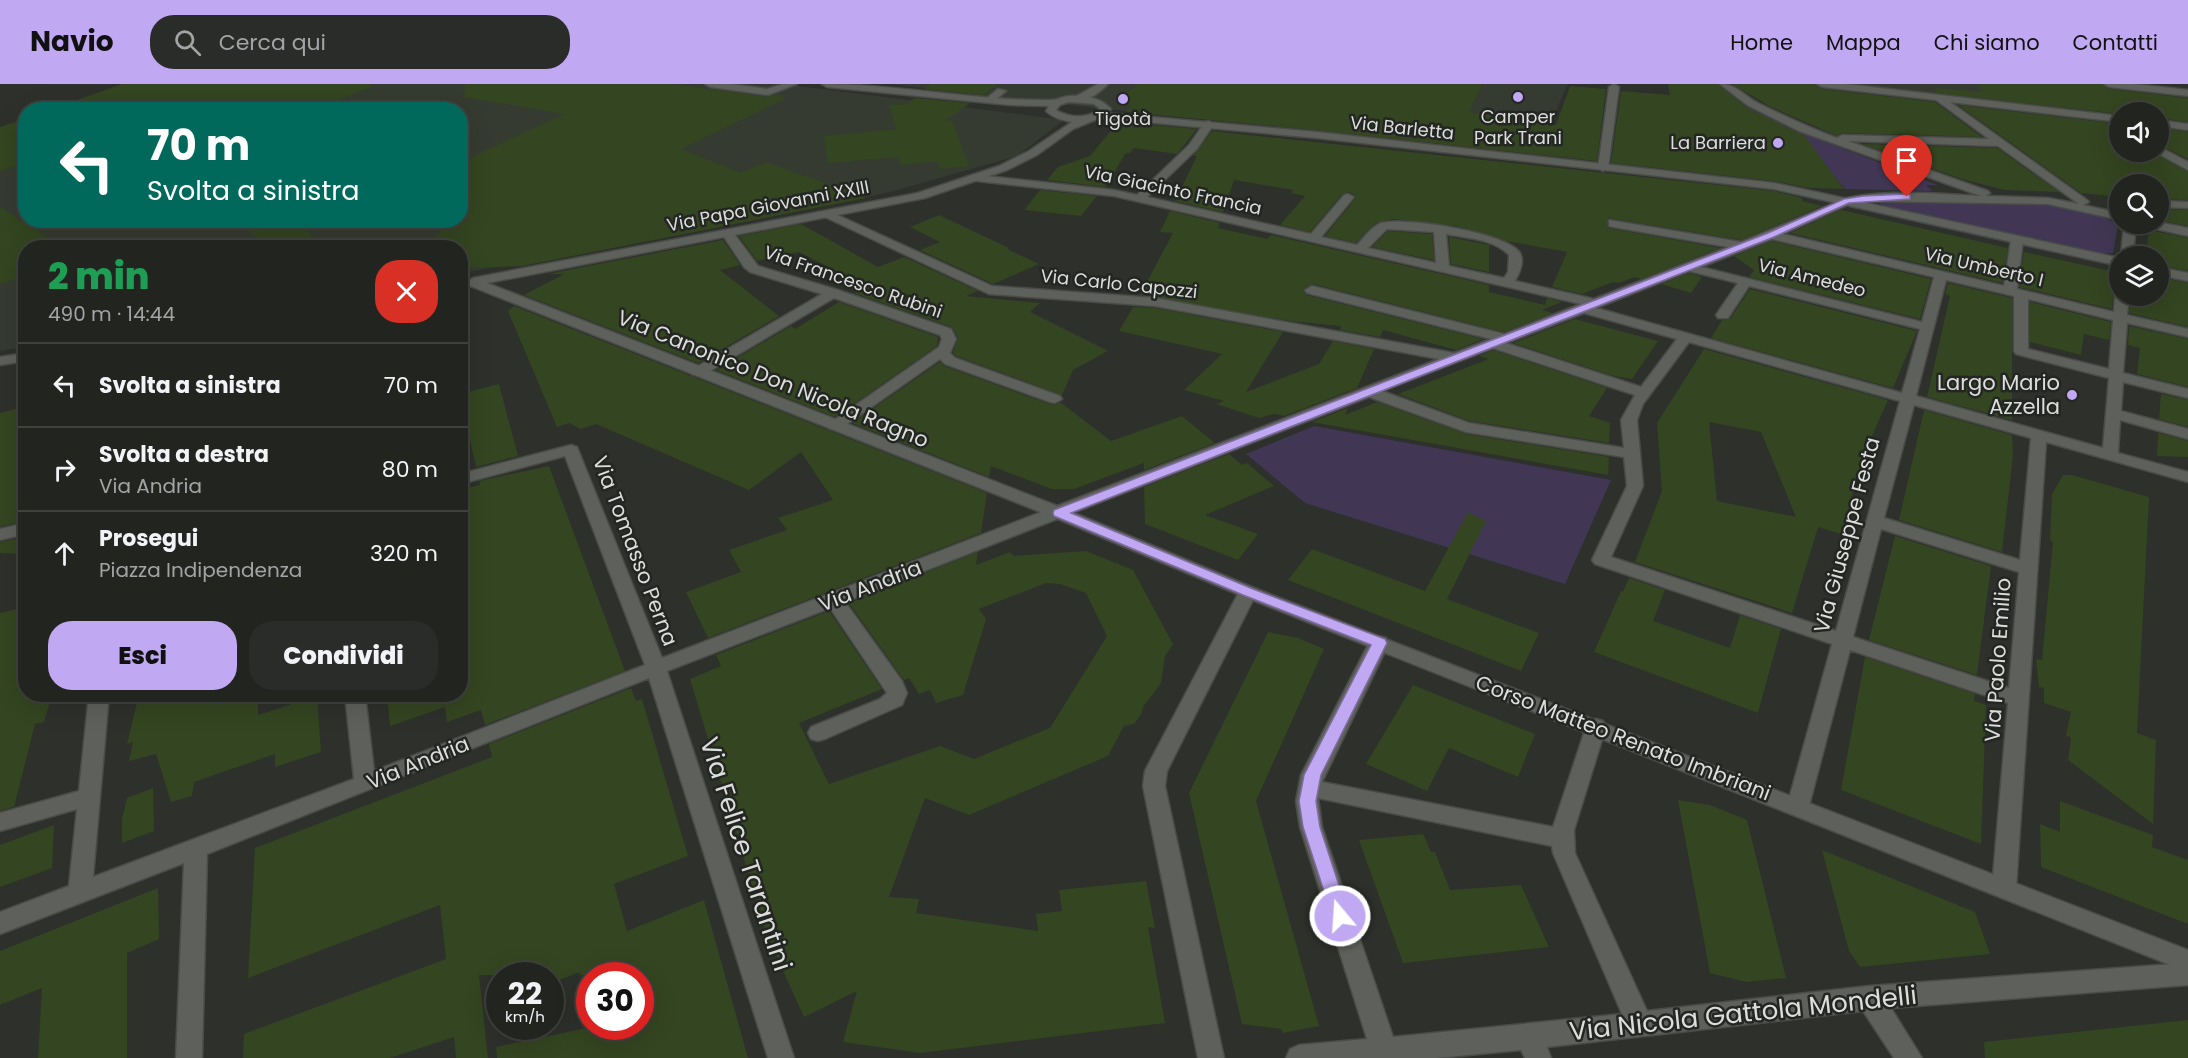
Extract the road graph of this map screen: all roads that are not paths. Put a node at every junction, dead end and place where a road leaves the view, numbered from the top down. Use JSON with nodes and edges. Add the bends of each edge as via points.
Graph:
{"nodes":[{"id":1,"x":710,"y":84,"type":"edge"},
{"id":2,"x":792,"y":84,"type":"edge"},
{"id":3,"x":827,"y":84,"type":"edge"},
{"id":4,"x":1725,"y":84,"type":"edge"},
{"id":5,"x":1822,"y":84,"type":"edge"},
{"id":6,"x":2109,"y":84,"type":"edge"},
{"id":7,"x":1100,"y":87,"type":"edge"},
{"id":8,"x":1614,"y":87,"type":"dead end"},
{"id":9,"x":1001,"y":91,"type":"dead end"},
{"id":10,"x":2188,"y":93,"type":"edge"},
{"id":11,"x":1938,"y":98,"type":"junction"},
{"id":12,"x":1076,"y":99,"type":"junction"},
{"id":13,"x":990,"y":100,"type":"junction"},
{"id":14,"x":1097,"y":101,"type":"junction"},
{"id":15,"x":1053,"y":107,"type":"junction"},
{"id":16,"x":1099,"y":114,"type":"junction"},
{"id":17,"x":2106,"y":117,"type":"junction"},
{"id":18,"x":2109,"y":117,"type":"edge"},
{"id":19,"x":2109,"y":119,"type":"edge"},
{"id":20,"x":1068,"y":122,"type":"junction"},
{"id":21,"x":1209,"y":124,"type":"junction"},
{"id":22,"x":2169,"y":124,"type":"edge"},
{"id":23,"x":2188,"y":127,"type":"edge"},
{"id":24,"x":1826,"y":138,"type":"junction"},
{"id":25,"x":2001,"y":143,"type":"junction"},
{"id":26,"x":2169,"y":156,"type":"edge"},
{"id":27,"x":2188,"y":167,"type":"edge"},
{"id":28,"x":1603,"y":168,"type":"junction"},
{"id":29,"x":977,"y":178,"type":"junction"},
{"id":30,"x":1348,"y":197,"type":"dead end"},
{"id":31,"x":1140,"y":198,"type":"junction"},
{"id":32,"x":2002,"y":199,"type":"junction"},
{"id":33,"x":1847,"y":201,"type":"junction"},
{"id":34,"x":2048,"y":201,"type":"junction"},
{"id":35,"x":2083,"y":202,"type":"junction"},
{"id":36,"x":2109,"y":203,"type":"edge"},
{"id":37,"x":2169,"y":204,"type":"edge"},
{"id":38,"x":2188,"y":205,"type":"edge"},
{"id":39,"x":829,"y":215,"type":"junction"},
{"id":40,"x":2109,"y":215,"type":"edge"},
{"id":41,"x":1612,"y":223,"type":"dead end"},
{"id":42,"x":2169,"y":228,"type":"edge"},
{"id":43,"x":1440,"y":231,"type":"junction"},
{"id":44,"x":2188,"y":232,"type":"edge"},
{"id":45,"x":728,"y":234,"type":"junction"},
{"id":46,"x":1771,"y":235,"type":"junction"},
{"id":47,"x":1314,"y":238,"type":"junction"},
{"id":48,"x":2018,"y":240,"type":"junction"},
{"id":49,"x":1740,"y":246,"type":"junction"},
{"id":50,"x":1360,"y":249,"type":"junction"},
{"id":51,"x":2109,"y":260,"type":"edge"},
{"id":52,"x":1688,"y":267,"type":"junction"},
{"id":53,"x":1443,"y":268,"type":"junction"},
{"id":54,"x":2169,"y":273,"type":"edge"},
{"id":55,"x":1941,"y":275,"type":"junction"},
{"id":56,"x":2188,"y":277,"type":"edge"},
{"id":57,"x":1746,"y":281,"type":"junction"},
{"id":58,"x":468,"y":283,"type":"edge"},
{"id":59,"x":1508,"y":283,"type":"junction"},
{"id":60,"x":468,"y":284,"type":"edge"},
{"id":61,"x":1312,"y":290,"type":"dead end"},
{"id":62,"x":833,"y":293,"type":"junction"},
{"id":63,"x":2016,"y":293,"type":"junction"},
{"id":64,"x":1588,"y":305,"type":"junction"},
{"id":65,"x":2121,"y":306,"type":"edge"},
{"id":66,"x":1722,"y":315,"type":"dead end"},
{"id":67,"x":2120,"y":317,"type":"junction"},
{"id":68,"x":1927,"y":327,"type":"junction"},
{"id":69,"x":2188,"y":333,"type":"edge"},
{"id":70,"x":1686,"y":337,"type":"junction"},
{"id":71,"x":1497,"y":340,"type":"junction"},
{"id":72,"x":944,"y":350,"type":"junction"},
{"id":73,"x":1454,"y":357,"type":"junction"},
{"id":74,"x":18,"y":358,"type":"edge"},
{"id":75,"x":0,"y":361,"type":"edge"},
{"id":76,"x":698,"y":372,"type":"junction"},
{"id":77,"x":2116,"y":375,"type":"junction"},
{"id":78,"x":1367,"y":391,"type":"junction"},
{"id":79,"x":1645,"y":393,"type":"junction"},
{"id":80,"x":2188,"y":394,"type":"edge"},
{"id":81,"x":1055,"y":399,"type":"dead end"},
{"id":82,"x":1907,"y":399,"type":"junction"},
{"id":83,"x":2114,"y":414,"type":"junction"},
{"id":84,"x":835,"y":426,"type":"junction"},
{"id":85,"x":2188,"y":434,"type":"edge"},
{"id":86,"x":2039,"y":435,"type":"junction"},
{"id":87,"x":1633,"y":454,"type":"junction"},
{"id":88,"x":2110,"y":455,"type":"junction"},
{"id":89,"x":468,"y":477,"type":"edge"},
{"id":90,"x":2188,"y":477,"type":"edge"},
{"id":91,"x":1059,"y":513,"type":"junction"},
{"id":92,"x":1874,"y":521,"type":"junction"},
{"id":93,"x":18,"y":530,"type":"edge"},
{"id":94,"x":0,"y":535,"type":"edge"},
{"id":95,"x":2029,"y":569,"type":"junction"},
{"id":96,"x":1248,"y":592,"type":"junction"},
{"id":97,"x":834,"y":600,"type":"junction"},
{"id":98,"x":1842,"y":641,"type":"junction"},
{"id":99,"x":1379,"y":643,"type":"junction"},
{"id":100,"x":657,"y":668,"type":"junction"},
{"id":101,"x":2019,"y":699,"type":"junction"},
{"id":102,"x":98,"y":702,"type":"edge"},
{"id":103,"x":356,"y":702,"type":"edge"},
{"id":104,"x":1596,"y":727,"type":"junction"},
{"id":105,"x":818,"y":733,"type":"dead end"},
{"id":106,"x":365,"y":784,"type":"junction"},
{"id":107,"x":1310,"y":788,"type":"junction"},
{"id":108,"x":89,"y":797,"type":"junction"},
{"id":109,"x":1798,"y":806,"type":"junction"},
{"id":110,"x":0,"y":822,"type":"edge"},
{"id":111,"x":1563,"y":839,"type":"junction"},
{"id":112,"x":196,"y":848,"type":"junction"},
{"id":113,"x":2004,"y":888,"type":"junction"},
{"id":114,"x":80,"y":892,"type":"junction"},
{"id":115,"x":0,"y":922,"type":"edge"},
{"id":116,"x":2188,"y":961,"type":"edge"},
{"id":117,"x":2188,"y":974,"type":"edge"},
{"id":118,"x":1869,"y":998,"type":"junction"},
{"id":119,"x":1639,"y":1023,"type":"junction"},
{"id":120,"x":1533,"y":1047,"type":"edge"},
{"id":121,"x":1384,"y":1050,"type":"junction"},
{"id":122,"x":189,"y":1058,"type":"edge"},
{"id":123,"x":782,"y":1058,"type":"edge"},
{"id":124,"x":1211,"y":1058,"type":"edge"},
{"id":125,"x":1299,"y":1058,"type":"edge"},
{"id":126,"x":1909,"y":1058,"type":"edge"}],
"edges":[{"from":1,"to":2,"type":"street","via":[[768,92]]},
{"from":3,"to":13,"type":"street"},
{"from":4,"to":24,"type":"street","via":[[1750,103]]},
{"from":5,"to":11,"type":"street"},
{"from":6,"to":10,"type":"street"},
{"from":7,"to":12,"type":"street"},
{"from":7,"to":14,"type":"street"},
{"from":8,"to":28,"type":"street"},
{"from":9,"to":13,"type":"street"},
{"from":11,"to":17,"type":"street"},
{"from":11,"to":25,"type":"street"},
{"from":12,"to":14,"type":"street"},
{"from":12,"to":15,"type":"street"},
{"from":13,"to":15,"type":"street"},
{"from":14,"to":16,"type":"street"},
{"from":15,"to":20,"type":"street"},
{"from":16,"to":20,"type":"street","name":"Via Papa Giovanni XXIII"},
{"from":16,"to":21,"type":"street","name":"Via Barletta"},
{"from":17,"to":18,"type":"street"},
{"from":17,"to":19,"type":"street"},
{"from":20,"to":29,"type":"street","name":"Via Papa Giovanni XXIII","via":[[1021,160]]},
{"from":21,"to":28,"type":"street","name":"Via Barletta"},
{"from":21,"to":31,"type":"street","via":[[1193,147]]},
{"from":22,"to":23,"type":"street"},
{"from":24,"to":25,"type":"street"},
{"from":24,"to":32,"type":"street"},
{"from":25,"to":35,"type":"street"},
{"from":26,"to":27,"type":"street"},
{"from":28,"to":33,"type":"street","name":"Via Barletta","via":[[1758,183]]},
{"from":29,"to":31,"type":"street","name":"Via Giacinto Francia"},
{"from":29,"to":39,"type":"street","name":"Via Papa Giovanni XXIII","via":[[921,196]]},
{"from":30,"to":47,"type":"street"},
{"from":31,"to":47,"type":"street","name":"Via Giacinto Francia"},
{"from":32,"to":33,"type":"street","via":[[1899,197]]},
{"from":32,"to":34,"type":"street"},
{"from":33,"to":46,"type":"street","name":"Via Andria"},
{"from":33,"to":48,"type":"street"},
{"from":34,"to":35,"type":"street"},
{"from":34,"to":40,"type":"street"},
{"from":35,"to":36,"type":"street"},
{"from":37,"to":38,"type":"street"},
{"from":39,"to":45,"type":"street","name":"Via Papa Giovanni XXIII"},
{"from":39,"to":73,"type":"street","name":"Via Carlo Capozzi","via":[[989,290],[1155,302]]},
{"from":41,"to":49,"type":"street","name":"Via Andria"},
{"from":42,"to":44,"type":"street"},
{"from":43,"to":50,"type":"street","via":[[1390,225],[1380,229]]},
{"from":43,"to":53,"type":"street"},
{"from":43,"to":59,"type":"street","via":[[1497,242],[1511,249],[1516,264]]},
{"from":45,"to":58,"type":"street","name":"Via Papa Giovanni XXIII"},
{"from":45,"to":62,"type":"street","name":"Via Francesco Rubini","via":[[754,269]]},
{"from":46,"to":49,"type":"street","name":"Via Andria"},
{"from":46,"to":55,"type":"street","name":"Via Umberto I"},
{"from":47,"to":50,"type":"street","name":"Via Giacinto Francia"},
{"from":48,"to":51,"type":"street"},
{"from":48,"to":63,"type":"street"},
{"from":49,"to":52,"type":"street","name":"Via Andria"},
{"from":50,"to":53,"type":"street","name":"Via Giacinto Francia"},
{"from":52,"to":57,"type":"street","name":"Via Amedeo"},
{"from":52,"to":64,"type":"street","name":"Via Andria"},
{"from":53,"to":59,"type":"street","name":"Via Giacinto Francia"},
{"from":54,"to":56,"type":"street"},
{"from":55,"to":63,"type":"street","name":"Via Umberto I"},
{"from":55,"to":68,"type":"street","name":"Via Giuseppe Festa"},
{"from":57,"to":66,"type":"street"},
{"from":57,"to":68,"type":"street","name":"Via Amedeo"},
{"from":59,"to":64,"type":"street","name":"Via Giacinto Francia"},
{"from":60,"to":76,"type":"street","name":"Via Canonico Don Nicola Ragno"},
{"from":61,"to":71,"type":"street"},
{"from":62,"to":72,"type":"street","name":"Via Francesco Rubini","via":[[946,332],[949,339]]},
{"from":62,"to":76,"type":"street"},
{"from":63,"to":67,"type":"street","name":"Via Umberto I"},
{"from":63,"to":77,"type":"street","via":[[2021,351]]},
{"from":64,"to":70,"type":"street","name":"Via Giacinto Francia"},
{"from":64,"to":71,"type":"street","name":"Via Andria"},
{"from":65,"to":67,"type":"street"},
{"from":67,"to":69,"type":"street","name":"Via Umberto I"},
{"from":67,"to":77,"type":"street"},
{"from":68,"to":82,"type":"street","name":"Via Giuseppe Festa"},
{"from":70,"to":79,"type":"street"},
{"from":70,"to":82,"type":"street","name":"Via Giacinto Francia"},
{"from":71,"to":73,"type":"street","name":"Via Andria"},
{"from":71,"to":79,"type":"street"},
{"from":72,"to":81,"type":"street","name":"Via Francesco Rubini","via":[[950,361]]},
{"from":72,"to":84,"type":"street"},
{"from":73,"to":78,"type":"street","name":"Via Andria"},
{"from":74,"to":75,"type":"street"},
{"from":76,"to":84,"type":"street","name":"Via Canonico Don Nicola Ragno"},
{"from":77,"to":80,"type":"street"},
{"from":77,"to":83,"type":"street"},
{"from":78,"to":87,"type":"street","via":[[1466,427]]},
{"from":78,"to":91,"type":"street","name":"Via Andria"},
{"from":79,"to":87,"type":"street","via":[[1629,420]]},
{"from":82,"to":86,"type":"street","name":"Via Giacinto Francia"},
{"from":82,"to":92,"type":"street","name":"Via Giuseppe Festa"},
{"from":83,"to":85,"type":"street"},
{"from":83,"to":88,"type":"street"},
{"from":84,"to":91,"type":"street","name":"Via Canonico Don Nicola Ragno"},
{"from":86,"to":88,"type":"street","name":"Via Giacinto Francia"},
{"from":86,"to":95,"type":"street","name":"Via Paolo Emilio"},
{"from":87,"to":98,"type":"street","via":[[1635,486],[1601,560]]},
{"from":88,"to":90,"type":"street","name":"Via Giacinto Francia"},
{"from":89,"to":100,"type":"street","name":"Via Tomasso Perna","via":[[572,450]]},
{"from":91,"to":96,"type":"street","name":"Corso Matteo Renato Imbriani"},
{"from":91,"to":97,"type":"street","name":"Via Andria"},
{"from":92,"to":95,"type":"street"},
{"from":92,"to":98,"type":"street","name":"Via Giuseppe Festa"},
{"from":93,"to":94,"type":"street"},
{"from":95,"to":101,"type":"street","name":"Via Paolo Emilio"},
{"from":96,"to":99,"type":"street","name":"Corso Matteo Renato Imbriani"},
{"from":96,"to":124,"type":"street","via":[[1156,771],[1154,786]]},
{"from":97,"to":100,"type":"street","name":"Via Andria"},
{"from":97,"to":105,"type":"street","via":[[897,693],[896,700]]},
{"from":98,"to":101,"type":"street"},
{"from":98,"to":109,"type":"street","name":"Via Giuseppe Festa"},
{"from":99,"to":104,"type":"street","name":"Corso Matteo Renato Imbriani"},
{"from":99,"to":107,"type":"street","via":[[1312,775]]},
{"from":100,"to":106,"type":"street","name":"Via Andria"},
{"from":100,"to":123,"type":"street","name":"Via Felice Tarantini"},
{"from":101,"to":113,"type":"street","name":"Via Paolo Emilio"},
{"from":102,"to":108,"type":"street"},
{"from":103,"to":106,"type":"street"},
{"from":104,"to":109,"type":"street","name":"Corso Matteo Renato Imbriani"},
{"from":104,"to":111,"type":"street"},
{"from":106,"to":112,"type":"street","name":"Via Andria"},
{"from":107,"to":111,"type":"street"},
{"from":107,"to":121,"type":"street","via":[[1307,801],[1311,827]]},
{"from":108,"to":110,"type":"street"},
{"from":108,"to":114,"type":"street"},
{"from":109,"to":113,"type":"street","name":"Corso Matteo Renato Imbriani"},
{"from":111,"to":119,"type":"street","via":[[1573,878]]},
{"from":112,"to":114,"type":"street","name":"Via Andria"},
{"from":112,"to":122,"type":"street"},
{"from":113,"to":116,"type":"street","name":"Corso Matteo Renato Imbriani"},
{"from":114,"to":115,"type":"street","name":"Via Andria"},
{"from":117,"to":118,"type":"street","name":"Via Nicola Gattola Mondelli"},
{"from":118,"to":119,"type":"street","name":"Via Nicola Gattola Mondelli"},
{"from":118,"to":126,"type":"street"},
{"from":119,"to":120,"type":"street","name":"Via Nicola Gattola Mondelli"},
{"from":120,"to":121,"type":"street","name":"Via Nicola Gattola Mondelli"},
{"from":121,"to":125,"type":"street","name":"Via Nicola Gattola Mondelli"}]}
